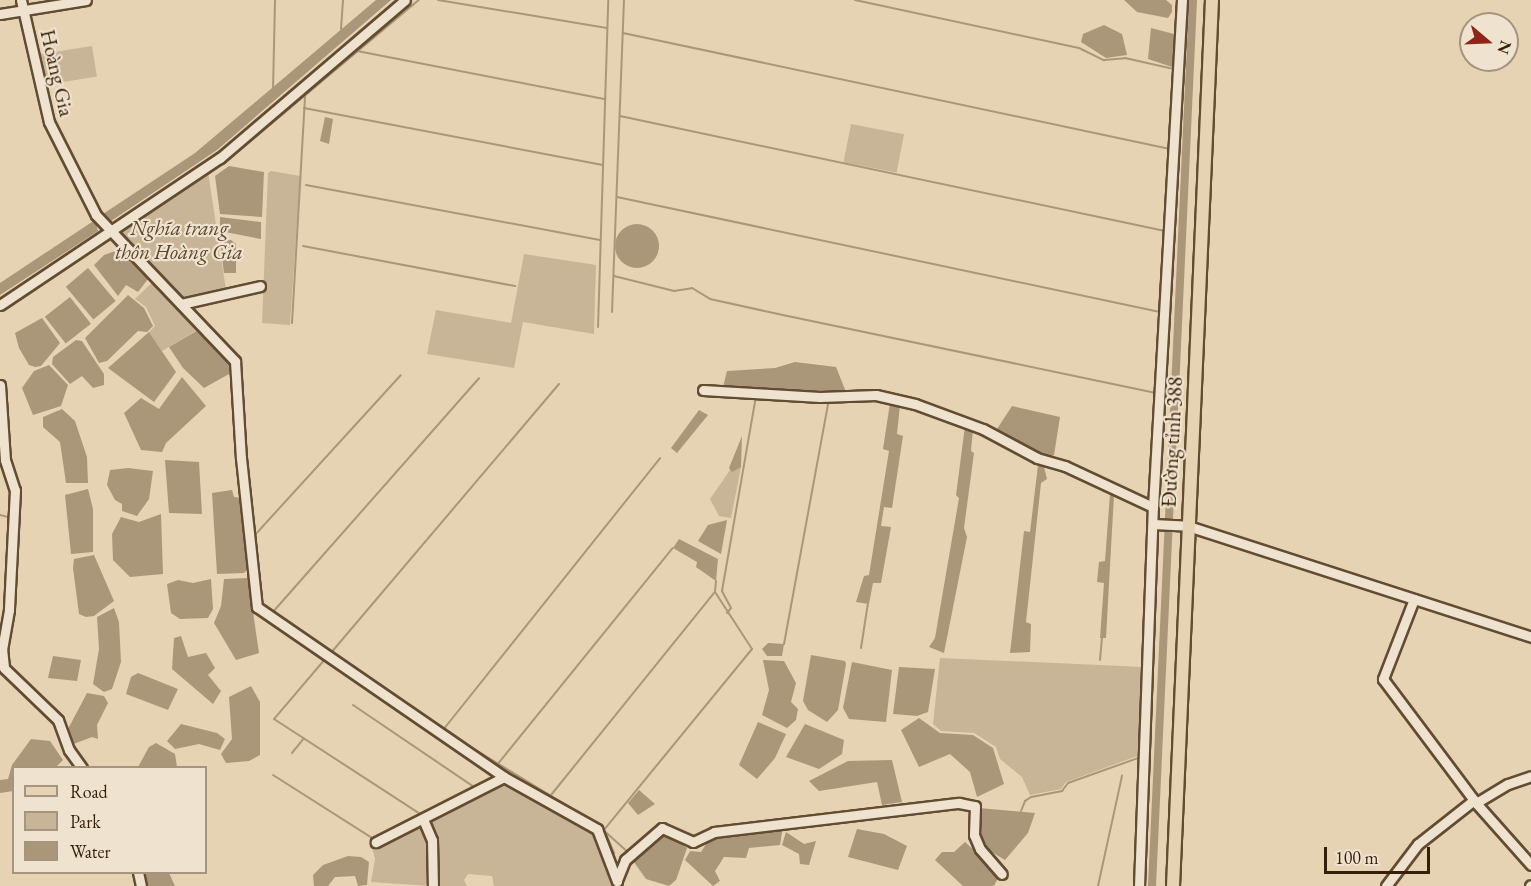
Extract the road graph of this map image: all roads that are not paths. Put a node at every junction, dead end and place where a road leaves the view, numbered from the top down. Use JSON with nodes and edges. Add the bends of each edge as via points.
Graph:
{"nodes":[{"id":1,"x":86,"y":0,"type":"edge"},
{"id":2,"x":405,"y":0,"type":"edge"},
{"id":3,"x":1182,"y":0,"type":"edge"},
{"id":4,"x":1212,"y":0,"type":"edge"},
{"id":5,"x":23,"y":5,"type":"edge"},
{"id":6,"x":0,"y":14,"type":"edge"},
{"id":7,"x":109,"y":231,"type":"junction"},
{"id":8,"x":260,"y":286,"type":"dead end"},
{"id":9,"x":181,"y":304,"type":"junction"},
{"id":10,"x":0,"y":305,"type":"edge"},
{"id":11,"x":0,"y":385,"type":"edge"},
{"id":12,"x":703,"y":390,"type":"dead end"},
{"id":13,"x":1153,"y":507,"type":"junction"},
{"id":14,"x":1154,"y":524,"type":"junction"},
{"id":15,"x":1186,"y":526,"type":"junction"},
{"id":16,"x":1414,"y":599,"type":"junction"},
{"id":17,"x":1531,"y":637,"type":"edge"},
{"id":18,"x":81,"y":766,"type":"edge"},
{"id":19,"x":1531,"y":776,"type":"edge"},
{"id":20,"x":504,"y":777,"type":"junction"},
{"id":21,"x":1475,"y":801,"type":"junction"},
{"id":22,"x":423,"y":819,"type":"junction"},
{"id":23,"x":376,"y":842,"type":"dead end"},
{"id":24,"x":1531,"y":864,"type":"edge"},
{"id":25,"x":1002,"y":874,"type":"dead end"},
{"id":26,"x":617,"y":883,"type":"edge"},
{"id":27,"x":433,"y":886,"type":"edge"},
{"id":28,"x":1139,"y":886,"type":"edge"},
{"id":29,"x":1173,"y":886,"type":"edge"},
{"id":30,"x":1386,"y":886,"type":"edge"}],
"edges":[{"from":1,"to":5,"type":"street"},
{"from":2,"to":7,"type":"street","via":[[220,158]]},
{"from":3,"to":13,"type":"street"},
{"from":4,"to":15,"type":"main road","name":"Đường tỉnh 388"},
{"from":5,"to":6,"type":"street"},
{"from":5,"to":7,"type":"street","name":"Hoàng Gia","via":[[49,122],[96,215]]},
{"from":7,"to":9,"type":"street","name":"Hoàng Gia"},
{"from":7,"to":10,"type":"street"},
{"from":8,"to":9,"type":"street"},
{"from":9,"to":20,"type":"street","name":"Hoàng Gia","via":[[235,361],[257,607]]},
{"from":11,"to":18,"type":"street","via":[[5,460],[15,490],[3,662],[9,676],[62,724],[69,750]]},
{"from":12,"to":13,"type":"street","via":[[820,398],[876,395],[898,400],[983,429],[1037,458],[1065,466]]},
{"from":13,"to":14,"type":"street"},
{"from":14,"to":15,"type":"street"},
{"from":14,"to":28,"type":"street"},
{"from":15,"to":16,"type":"street"},
{"from":15,"to":29,"type":"main road","name":"Đường tỉnh 388"},
{"from":16,"to":17,"type":"street"},
{"from":16,"to":21,"type":"street","via":[[1383,679]]},
{"from":19,"to":21,"type":"street"},
{"from":20,"to":22,"type":"street"},
{"from":20,"to":26,"type":"street","via":[[597,829]]},
{"from":21,"to":24,"type":"street"},
{"from":21,"to":30,"type":"street","via":[[1418,844]]},
{"from":22,"to":23,"type":"street"},
{"from":22,"to":27,"type":"street","via":[[432,840]]},
{"from":25,"to":26,"type":"street","via":[[980,849],[974,835],[975,806],[959,803],[714,832],[693,842],[662,828],[625,860]]}]}
